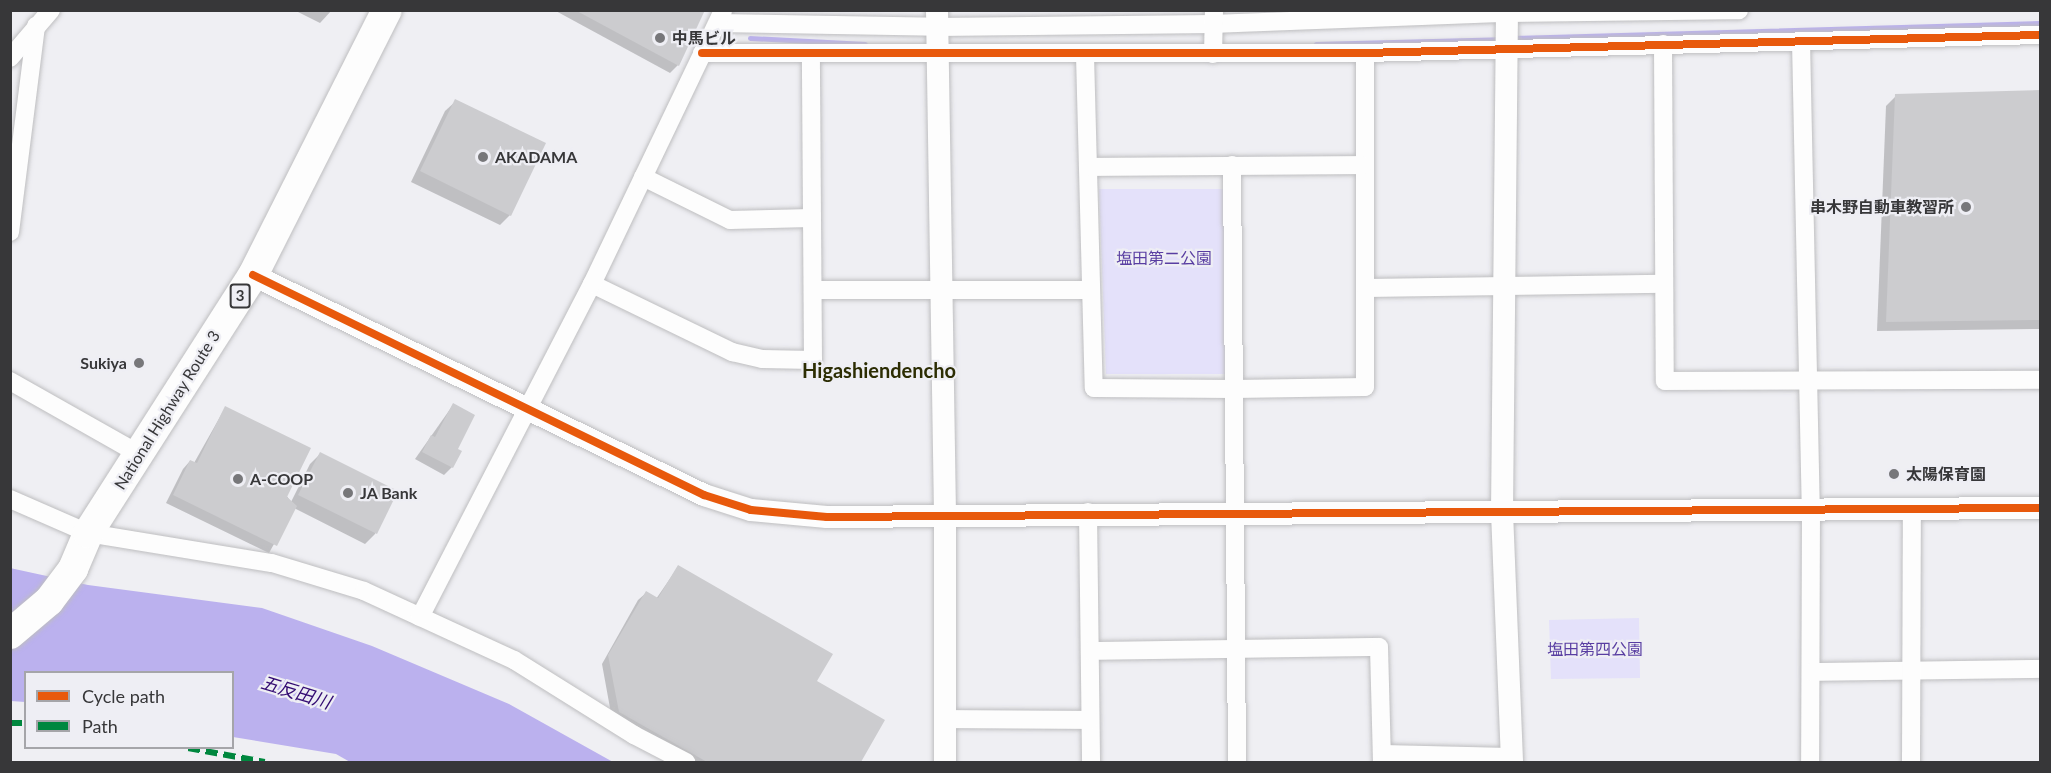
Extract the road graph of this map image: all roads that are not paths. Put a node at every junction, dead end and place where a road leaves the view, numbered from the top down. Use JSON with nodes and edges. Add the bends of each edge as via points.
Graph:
{"nodes":[{"id":1,"x":51,"y":10,"type":"edge"},
{"id":2,"x":387,"y":10,"type":"edge"},
{"id":3,"x":1739,"y":10,"type":"edge"},
{"id":4,"x":1641,"y":11,"type":"edge"},
{"id":5,"x":1507,"y":12,"type":"edge"},
{"id":6,"x":721,"y":17,"type":"edge"},
{"id":7,"x":1214,"y":17,"type":"edge"},
{"id":8,"x":1084,"y":18,"type":"edge"},
{"id":9,"x":937,"y":19,"type":"edge"},
{"id":10,"x":36,"y":26,"type":"junction"},
{"id":11,"x":2040,"y":35,"type":"edge"},
{"id":12,"x":1801,"y":41,"type":"junction"},
{"id":13,"x":1663,"y":44,"type":"junction"},
{"id":14,"x":1508,"y":47,"type":"junction"},
{"id":15,"x":702,"y":53,"type":"junction"},
{"id":16,"x":811,"y":53,"type":"junction"},
{"id":17,"x":1365,"y":53,"type":"junction"},
{"id":18,"x":1213,"y":54,"type":"junction"},
{"id":19,"x":1085,"y":55,"type":"junction"},
{"id":20,"x":938,"y":56,"type":"junction"},
{"id":21,"x":10,"y":58,"type":"edge"},
{"id":22,"x":1232,"y":165,"type":"junction"},
{"id":23,"x":1362,"y":165,"type":"junction"},
{"id":24,"x":1090,"y":167,"type":"junction"},
{"id":25,"x":643,"y":177,"type":"junction"},
{"id":26,"x":811,"y":218,"type":"junction"},
{"id":27,"x":10,"y":232,"type":"edge"},
{"id":28,"x":253,"y":275,"type":"junction"},
{"id":29,"x":592,"y":284,"type":"junction"},
{"id":30,"x":1664,"y":284,"type":"junction"},
{"id":31,"x":1504,"y":286,"type":"junction"},
{"id":32,"x":1366,"y":288,"type":"junction"},
{"id":33,"x":813,"y":290,"type":"junction"},
{"id":34,"x":942,"y":290,"type":"junction"},
{"id":35,"x":1089,"y":290,"type":"junction"},
{"id":36,"x":2040,"y":380,"type":"edge"},
{"id":37,"x":10,"y":381,"type":"edge"},
{"id":38,"x":1806,"y":383,"type":"junction"},
{"id":39,"x":1234,"y":389,"type":"junction"},
{"id":40,"x":528,"y":406,"type":"junction"},
{"id":41,"x":139,"y":454,"type":"junction"},
{"id":42,"x":10,"y":499,"type":"edge"},
{"id":43,"x":1912,"y":508,"type":"junction"},
{"id":44,"x":2040,"y":508,"type":"edge"},
{"id":45,"x":1811,"y":509,"type":"junction"},
{"id":46,"x":1236,"y":511,"type":"junction"},
{"id":47,"x":1088,"y":512,"type":"junction"},
{"id":48,"x":1502,"y":512,"type":"junction"},
{"id":49,"x":945,"y":515,"type":"junction"},
{"id":50,"x":88,"y":533,"type":"junction"},
{"id":51,"x":420,"y":617,"type":"junction"},
{"id":52,"x":10,"y":634,"type":"edge"},
{"id":53,"x":1236,"y":647,"type":"junction"},
{"id":54,"x":1090,"y":651,"type":"junction"},
{"id":55,"x":1910,"y":669,"type":"junction"},
{"id":56,"x":2040,"y":669,"type":"edge"},
{"id":57,"x":1811,"y":672,"type":"junction"},
{"id":58,"x":945,"y":719,"type":"junction"},
{"id":59,"x":1090,"y":720,"type":"junction"},
{"id":60,"x":1382,"y":758,"type":"edge"},
{"id":61,"x":1511,"y":760,"type":"edge"},
{"id":62,"x":686,"y":762,"type":"edge"},
{"id":63,"x":945,"y":762,"type":"edge"},
{"id":64,"x":1091,"y":762,"type":"edge"},
{"id":65,"x":1237,"y":762,"type":"edge"},
{"id":66,"x":1810,"y":762,"type":"edge"},
{"id":67,"x":1911,"y":762,"type":"edge"}],
"edges":[{"from":1,"to":10,"type":"street"},
{"from":2,"to":28,"type":"highway","name":"National Highway Route 3","number":"3"},
{"from":3,"to":4,"type":"street"},
{"from":4,"to":5,"type":"street"},
{"from":5,"to":7,"type":"street"},
{"from":5,"to":14,"type":"street"},
{"from":6,"to":9,"type":"street"},
{"from":6,"to":15,"type":"street"},
{"from":7,"to":8,"type":"street"},
{"from":7,"to":18,"type":"street"},
{"from":8,"to":9,"type":"street"},
{"from":9,"to":20,"type":"street"},
{"from":10,"to":21,"type":"street"},
{"from":10,"to":27,"type":"street"},
{"from":11,"to":12,"type":"street"},
{"from":12,"to":13,"type":"street"},
{"from":12,"to":38,"type":"street"},
{"from":13,"to":14,"type":"street"},
{"from":13,"to":30,"type":"street"},
{"from":14,"to":17,"type":"street"},
{"from":14,"to":31,"type":"street"},
{"from":15,"to":16,"type":"street"},
{"from":15,"to":25,"type":"street"},
{"from":16,"to":20,"type":"street"},
{"from":16,"to":26,"type":"street"},
{"from":17,"to":18,"type":"street"},
{"from":17,"to":23,"type":"street"},
{"from":18,"to":19,"type":"street"},
{"from":19,"to":20,"type":"street"},
{"from":19,"to":24,"type":"street"},
{"from":20,"to":34,"type":"street"},
{"from":22,"to":23,"type":"street"},
{"from":22,"to":24,"type":"street"},
{"from":22,"to":39,"type":"street"},
{"from":23,"to":32,"type":"street"},
{"from":24,"to":35,"type":"street"},
{"from":25,"to":26,"type":"street","via":[[730,220]]},
{"from":25,"to":29,"type":"street"},
{"from":26,"to":33,"type":"street"},
{"from":28,"to":40,"type":"street"},
{"from":28,"to":41,"type":"highway","name":"National Highway Route 3","number":"3"},
{"from":29,"to":33,"type":"street","via":[[732,352],[762,359],[813,360]]},
{"from":29,"to":40,"type":"street"},
{"from":30,"to":31,"type":"street"},
{"from":30,"to":38,"type":"street","via":[[1665,381]]},
{"from":31,"to":32,"type":"street"},
{"from":31,"to":48,"type":"street"},
{"from":32,"to":39,"type":"street","via":[[1365,387]]},
{"from":33,"to":34,"type":"street"},
{"from":34,"to":35,"type":"street"},
{"from":34,"to":49,"type":"street"},
{"from":35,"to":39,"type":"street","via":[[1094,388]]},
{"from":36,"to":38,"type":"street"},
{"from":37,"to":41,"type":"street"},
{"from":38,"to":45,"type":"street"},
{"from":39,"to":46,"type":"street"},
{"from":40,"to":49,"type":"street","via":[[704,495],[752,510],[827,517]]},
{"from":40,"to":51,"type":"street"},
{"from":41,"to":50,"type":"highway","name":"National Highway Route 3","number":"3"},
{"from":42,"to":50,"type":"street"},
{"from":43,"to":44,"type":"street"},
{"from":43,"to":45,"type":"street"},
{"from":43,"to":55,"type":"street"},
{"from":45,"to":48,"type":"street"},
{"from":45,"to":57,"type":"street"},
{"from":46,"to":47,"type":"street"},
{"from":46,"to":48,"type":"street"},
{"from":46,"to":53,"type":"street"},
{"from":47,"to":49,"type":"street"},
{"from":47,"to":54,"type":"street"},
{"from":48,"to":61,"type":"street"},
{"from":49,"to":58,"type":"street"},
{"from":50,"to":51,"type":"street","via":[[272,563],[364,591]]},
{"from":50,"to":52,"type":"highway","name":"National Highway Route 3","number":"3","via":[[73,569],[49,601]]},
{"from":51,"to":62,"type":"street","via":[[514,660],[634,735]]},
{"from":53,"to":54,"type":"street"},
{"from":53,"to":60,"type":"street","via":[[1379,647]]},
{"from":53,"to":65,"type":"street"},
{"from":54,"to":59,"type":"street"},
{"from":55,"to":56,"type":"street"},
{"from":55,"to":57,"type":"street"},
{"from":55,"to":67,"type":"street"},
{"from":57,"to":66,"type":"street"},
{"from":58,"to":59,"type":"street"},
{"from":58,"to":63,"type":"street"},
{"from":59,"to":64,"type":"street"},
{"from":60,"to":61,"type":"street"}]}
